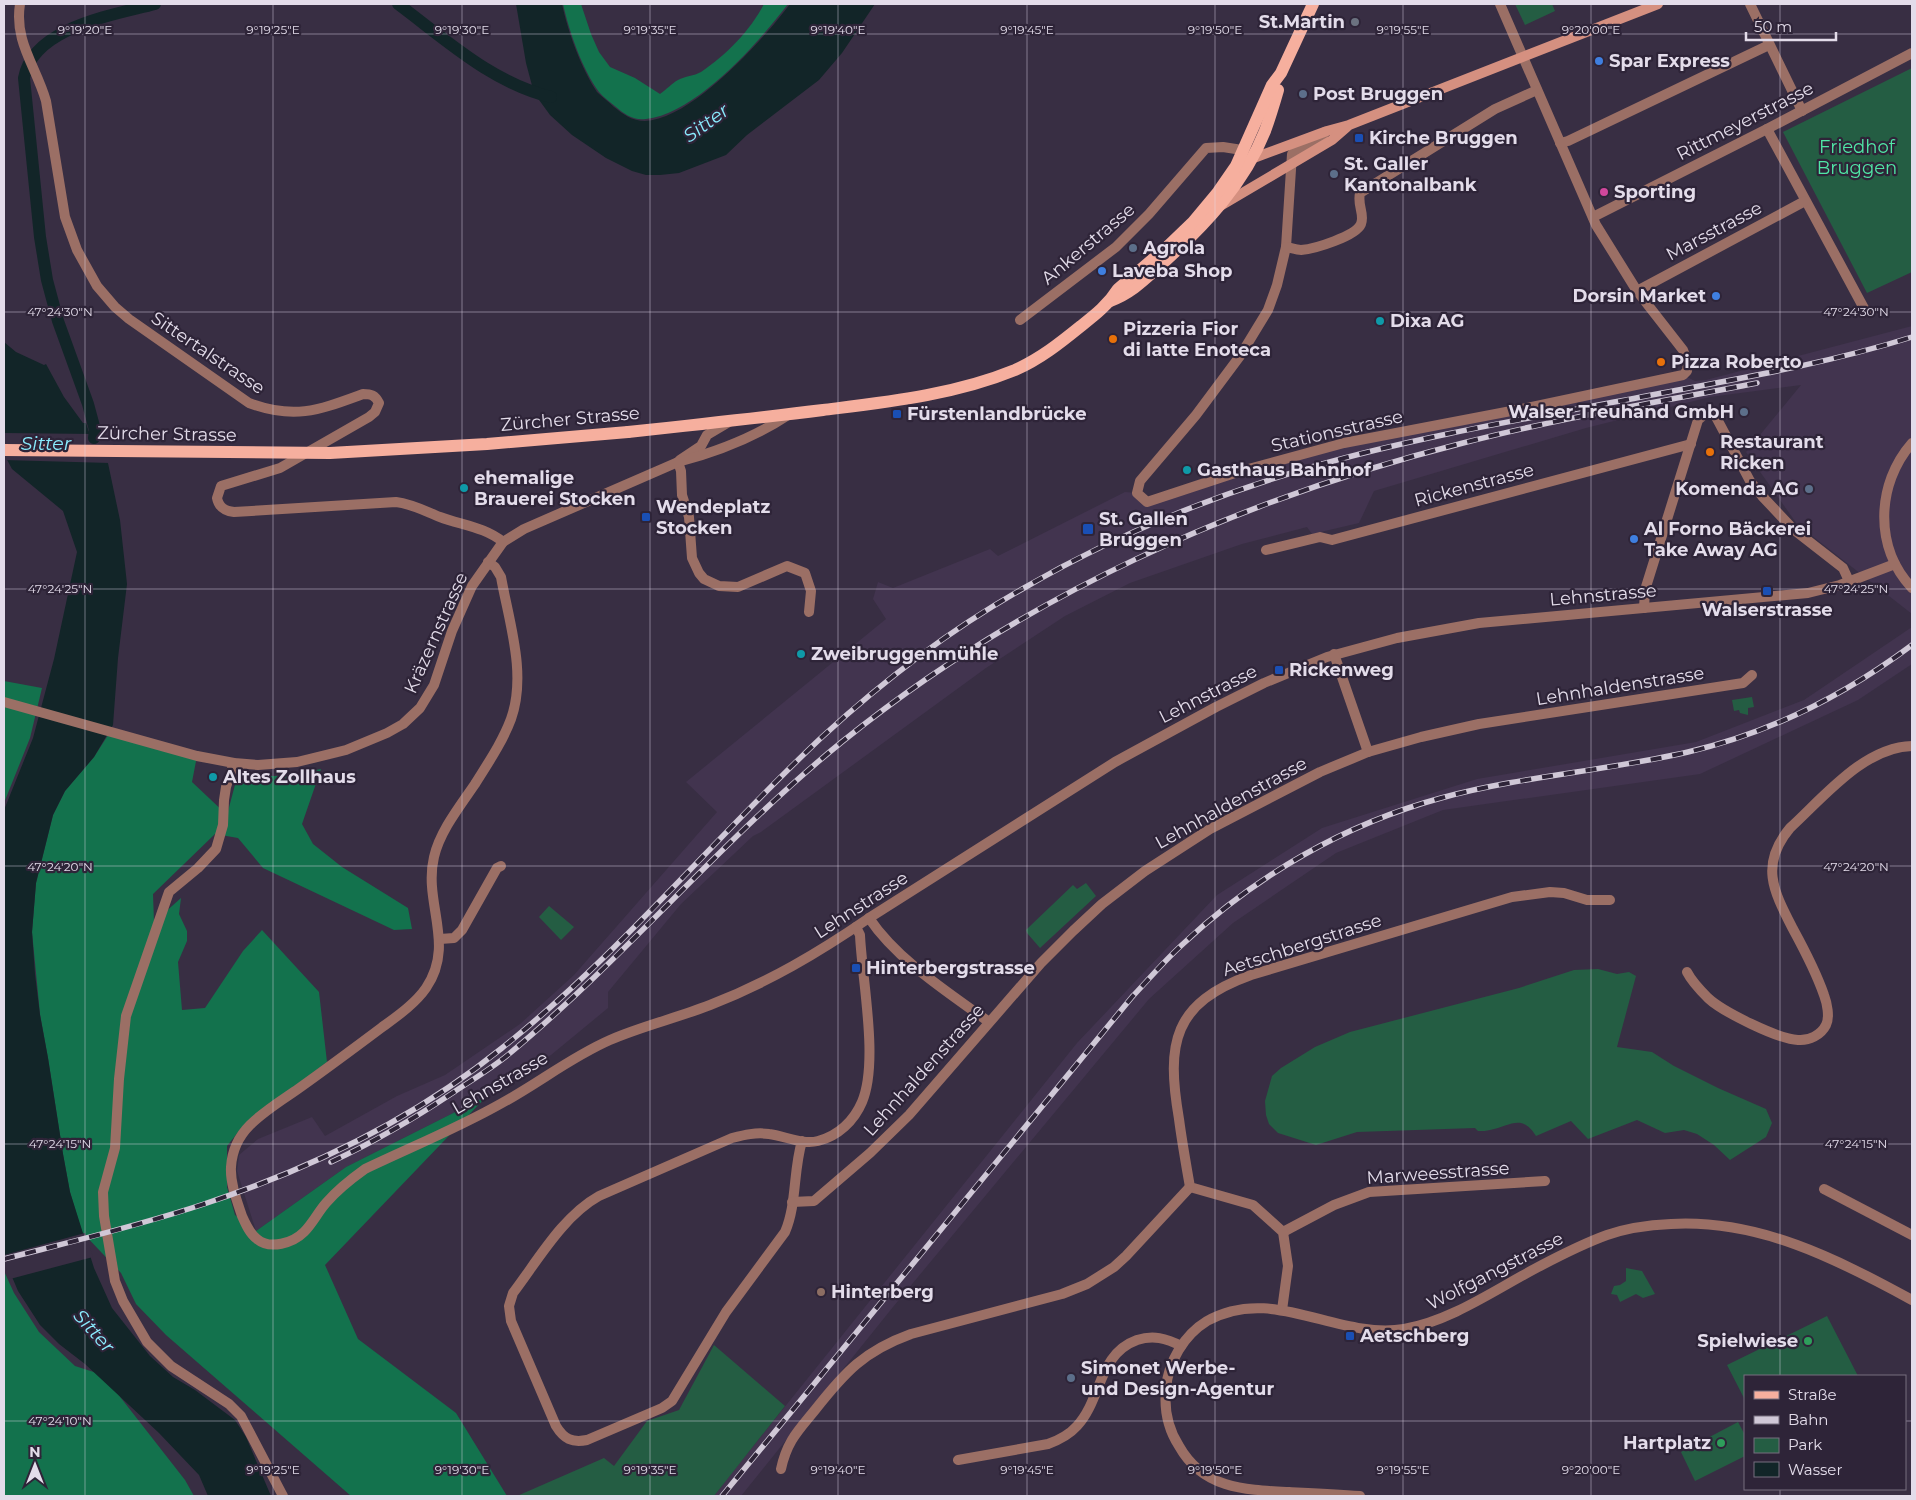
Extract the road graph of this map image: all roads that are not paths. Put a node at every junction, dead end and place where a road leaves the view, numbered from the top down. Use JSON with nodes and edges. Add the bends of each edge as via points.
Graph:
{"nodes":[{"id":1,"x":20,"y":4,"type":"edge"},
{"id":2,"x":1312,"y":4,"type":"edge"},
{"id":3,"x":1500,"y":4,"type":"edge"},
{"id":4,"x":1658,"y":4,"type":"edge"},
{"id":5,"x":1750,"y":4,"type":"edge"},
{"id":6,"x":1644,"y":6,"type":"edge"},
{"id":7,"x":1769,"y":45,"type":"junction"},
{"id":8,"x":1912,"y":53,"type":"edge"},
{"id":9,"x":1522,"y":56,"type":"junction"},
{"id":10,"x":1281,"y":73,"type":"junction"},
{"id":11,"x":1537,"y":90,"type":"junction"},
{"id":12,"x":1802,"y":111,"type":"junction"},
{"id":13,"x":1350,"y":124,"type":"junction"},
{"id":14,"x":1767,"y":129,"type":"junction"},
{"id":15,"x":1327,"y":130,"type":"junction"},
{"id":16,"x":1259,"y":142,"type":"junction"},
{"id":17,"x":1560,"y":143,"type":"junction"},
{"id":18,"x":1268,"y":153,"type":"junction"},
{"id":19,"x":1246,"y":155,"type":"junction"},
{"id":20,"x":1291,"y":164,"type":"junction"},
{"id":21,"x":1805,"y":201,"type":"junction"},
{"id":22,"x":1219,"y":207,"type":"junction"},
{"id":23,"x":1592,"y":217,"type":"junction"},
{"id":24,"x":1286,"y":247,"type":"junction"},
{"id":25,"x":1637,"y":291,"type":"junction"},
{"id":26,"x":1110,"y":301,"type":"junction"},
{"id":27,"x":1866,"y":312,"type":"dead end"},
{"id":28,"x":1020,"y":320,"type":"dead end"},
{"id":29,"x":789,"y":415,"type":"junction"},
{"id":30,"x":730,"y":421,"type":"junction"},
{"id":31,"x":686,"y":426,"type":"junction"},
{"id":32,"x":707,"y":435,"type":"junction"},
{"id":33,"x":1912,"y":443,"type":"edge"},
{"id":34,"x":1691,"y":444,"type":"junction"},
{"id":35,"x":4,"y":450,"type":"edge"},
{"id":36,"x":678,"y":462,"type":"junction"},
{"id":37,"x":503,"y":542,"type":"junction"},
{"id":38,"x":1266,"y":550,"type":"dead end"},
{"id":39,"x":488,"y":562,"type":"junction"},
{"id":40,"x":1895,"y":564,"type":"junction"},
{"id":41,"x":1849,"y":581,"type":"junction"},
{"id":42,"x":1912,"y":588,"type":"edge"},
{"id":43,"x":1644,"y":608,"type":"junction"},
{"id":44,"x":809,"y":612,"type":"dead end"},
{"id":45,"x":1334,"y":654,"type":"junction"},
{"id":46,"x":1752,"y":675,"type":"dead end"},
{"id":47,"x":4,"y":702,"type":"edge"},
{"id":48,"x":1912,"y":746,"type":"edge"},
{"id":49,"x":1368,"y":752,"type":"junction"},
{"id":50,"x":234,"y":763,"type":"junction"},
{"id":51,"x":501,"y":866,"type":"dead end"},
{"id":52,"x":1610,"y":900,"type":"dead end"},
{"id":53,"x":870,"y":918,"type":"junction"},
{"id":54,"x":856,"y":927,"type":"junction"},
{"id":55,"x":440,"y":939,"type":"junction"},
{"id":56,"x":1687,"y":972,"type":"dead end"},
{"id":57,"x":989,"y":1022,"type":"junction"},
{"id":58,"x":802,"y":1141,"type":"junction"},
{"id":59,"x":1545,"y":1181,"type":"dead end"},
{"id":60,"x":1190,"y":1187,"type":"junction"},
{"id":61,"x":1824,"y":1189,"type":"dead end"},
{"id":62,"x":792,"y":1202,"type":"junction"},
{"id":63,"x":1282,"y":1232,"type":"junction"},
{"id":64,"x":1912,"y":1235,"type":"edge"},
{"id":65,"x":1912,"y":1300,"type":"edge"},
{"id":66,"x":1282,"y":1310,"type":"junction"},
{"id":67,"x":1181,"y":1346,"type":"junction"},
{"id":68,"x":958,"y":1460,"type":"dead end"},
{"id":69,"x":781,"y":1469,"type":"dead end"},
{"id":70,"x":283,"y":1496,"type":"edge"},
{"id":71,"x":1360,"y":1496,"type":"edge"}],
"edges":[{"from":1,"to":37,"type":"street","name":"Sittertalstrasse","via":[[19,29],[46,100],[61,201],[70,233],[98,286],[115,307],[249,404],[285,413],[307,412],[363,394],[371,394],[379,403],[369,418],[280,468],[221,486],[217,498],[221,508],[234,512],[396,502],[486,531]]},
{"from":2,"to":10,"type":"main road","name":"Zürcher Strasse"},
{"from":3,"to":9,"type":"street"},
{"from":4,"to":6,"type":"main road"},
{"from":5,"to":7,"type":"street"},
{"from":6,"to":9,"type":"main road"},
{"from":7,"to":12,"type":"street"},
{"from":7,"to":17,"type":"street"},
{"from":8,"to":12,"type":"street","name":"Rittmeyerstrasse"},
{"from":9,"to":11,"type":"street"},
{"from":9,"to":13,"type":"main road"},
{"from":10,"to":16,"type":"main road","name":"Zürcher Strasse","via":[[1279,88]]},
{"from":10,"to":19,"type":"main road","name":"Zürcher Strasse","via":[[1272,85]]},
{"from":11,"to":17,"type":"street"},
{"from":11,"to":24,"type":"street","via":[[1495,109],[1360,193],[1358,202],[1362,219],[1356,231],[1323,246],[1301,250]]},
{"from":12,"to":14,"type":"street","name":"Rittmeyerstrasse"},
{"from":13,"to":15,"type":"main road"},
{"from":13,"to":20,"type":"main road","via":[[1332,140]]},
{"from":14,"to":21,"type":"street"},
{"from":14,"to":23,"type":"street","name":"Rittmeyerstrasse"},
{"from":15,"to":18,"type":"main road"},
{"from":15,"to":20,"type":"street","via":[[1321,138],[1292,154]]},
{"from":16,"to":18,"type":"main road"},
{"from":16,"to":19,"type":"main road","name":"Zürcher Strasse"},
{"from":17,"to":23,"type":"street"},
{"from":18,"to":19,"type":"main road"},
{"from":19,"to":22,"type":"main road","name":"Zürcher Strasse","via":[[1241,176]]},
{"from":19,"to":26,"type":"main road","name":"Zürcher Strasse","via":[[1193,222],[1118,289]]},
{"from":19,"to":28,"type":"street","name":"Ankerstrasse","via":[[1223,147],[1206,148],[1116,247]]},
{"from":20,"to":22,"type":"main road"},
{"from":20,"to":24,"type":"street","name":"Stationsstrasse"},
{"from":21,"to":25,"type":"street","name":"Marsstrasse"},
{"from":21,"to":27,"type":"street"},
{"from":22,"to":26,"type":"main road","name":"Zürcher Strasse","via":[[1205,224],[1126,296]]},
{"from":23,"to":25,"type":"street"},
{"from":24,"to":25,"type":"street","name":"Stationsstrasse","via":[[1268,310],[1240,356],[1140,481],[1137,493],[1146,502],[1241,471],[1344,443],[1683,375],[1688,362],[1683,350]]},
{"from":26,"to":29,"type":"main road","name":"Zürcher Strasse","via":[[1048,352],[1016,370],[916,397]]},
{"from":29,"to":30,"type":"main road","name":"Zürcher Strasse"},
{"from":29,"to":36,"type":"street","name":"Kräzernstrasse","via":[[763,431]]},
{"from":30,"to":31,"type":"main road","name":"Zürcher Strasse"},
{"from":30,"to":32,"type":"street","name":"Kräzernstrasse"},
{"from":31,"to":32,"type":"street"},
{"from":31,"to":35,"type":"main road","name":"Zürcher Strasse","bridge":true,"via":[[487,444],[330,453]]},
{"from":32,"to":36,"type":"street","name":"Kräzernstrasse","via":[[701,446]]},
{"from":33,"to":40,"type":"street","via":[[1896,465],[1885,498],[1884,527]]},
{"from":34,"to":38,"type":"street","name":"Rickenstrasse","via":[[1332,540],[1320,537]]},
{"from":34,"to":41,"type":"street","via":[[1702,415],[1716,417],[1750,480],[1774,510],[1843,568]]},
{"from":34,"to":43,"type":"street","via":[[1645,590]]},
{"from":36,"to":37,"type":"street","name":"Kräzernstrasse","via":[[524,529]]},
{"from":36,"to":44,"type":"street","via":[[689,518],[692,558],[699,573],[708,582],[727,588],[738,587],[787,566],[805,573],[811,591]]},
{"from":37,"to":39,"type":"street","name":"Kräzernstrasse"},
{"from":39,"to":50,"type":"street","name":"Kräzernstrasse","via":[[461,608],[434,685],[420,708],[403,724],[371,741],[321,758],[276,764]]},
{"from":39,"to":55,"type":"street","name":"Lehnstrasse","via":[[501,577],[516,662],[517,693],[512,718],[500,745],[436,849],[432,884]]},
{"from":40,"to":41,"type":"street","name":"Lehnstrasse"},
{"from":40,"to":42,"type":"street"},
{"from":41,"to":43,"type":"street","name":"Lehnstrasse","via":[[1808,593]]},
{"from":43,"to":45,"type":"street","name":"Lehnstrasse","via":[[1471,624]]},
{"from":45,"to":49,"type":"street"},
{"from":45,"to":53,"type":"street","name":"Lehnstrasse","via":[[1264,683],[1115,762]]},
{"from":46,"to":49,"type":"street","name":"Lehnhaldenstrasse","via":[[1743,683],[1449,730]]},
{"from":47,"to":50,"type":"street","name":"Kräzernstrasse"},
{"from":48,"to":56,"type":"street","via":[[1890,749],[1857,766],[1790,828],[1774,854],[1772,880],[1778,901],[1807,955],[1828,1005],[1827,1023],[1819,1034],[1798,1040],[1782,1037],[1728,1012],[1709,999]]},
{"from":49,"to":57,"type":"street","name":"Lehnhaldenstrasse","via":[[1249,808],[1144,871],[1073,931]]},
{"from":50,"to":70,"type":"street","via":[[226,787],[223,825],[216,849],[169,892],[126,1016],[115,1148],[103,1192],[104,1216],[122,1301],[147,1342],[171,1366],[229,1404],[241,1416]]},
{"from":51,"to":55,"type":"street","via":[[462,930],[454,938]]},
{"from":52,"to":60,"type":"street","name":"Aetschbergstrasse","via":[[1587,900],[1550,892],[1518,896],[1251,975],[1219,988],[1186,1018],[1173,1059],[1173,1086]]},
{"from":53,"to":54,"type":"street","name":"Lehnstrasse"},
{"from":53,"to":57,"type":"street","via":[[903,957]]},
{"from":54,"to":55,"type":"street","name":"Lehnstrasse","via":[[776,976],[578,1056],[497,1106],[365,1170],[326,1203],[295,1239],[279,1244],[256,1239],[247,1227],[232,1179],[233,1155],[242,1134],[259,1116],[413,1002],[425,990],[432,976],[440,953]]},
{"from":54,"to":58,"type":"street","via":[[860,935],[868,1024],[866,1091],[855,1115],[842,1129],[821,1140]]},
{"from":57,"to":62,"type":"street","name":"Lehnhaldenstrasse","via":[[870,1154],[814,1201]]},
{"from":58,"to":62,"type":"street"},
{"from":58,"to":62,"type":"street","via":[[769,1134],[732,1138],[599,1196],[572,1216],[513,1293],[509,1306],[511,1321],[562,1435],[578,1442],[587,1440],[672,1401],[726,1312],[785,1232]]},
{"from":59,"to":63,"type":"street","name":"Marweesstrasse","via":[[1369,1192],[1334,1205]]},
{"from":60,"to":63,"type":"street","via":[[1253,1205]]},
{"from":60,"to":69,"type":"street","via":[[1126,1256],[1087,1284],[1062,1294],[911,1334],[866,1357],[838,1380],[794,1436],[785,1452]]},
{"from":61,"to":64,"type":"street"},
{"from":63,"to":66,"type":"street","via":[[1288,1266]]},
{"from":65,"to":66,"type":"street","name":"Wolfgangstrasse","via":[[1843,1263],[1794,1244],[1746,1229],[1686,1223],[1648,1226],[1608,1235],[1544,1264],[1451,1314],[1406,1329],[1364,1329]]},
{"from":66,"to":67,"type":"street","name":"Wolfgangstrasse","via":[[1256,1308],[1223,1314],[1195,1329]]},
{"from":67,"to":68,"type":"street","via":[[1168,1339],[1151,1337],[1120,1349],[1107,1365],[1078,1426],[1058,1440]]},
{"from":67,"to":71,"type":"street","name":"Wolfgangstrasse","via":[[1166,1382],[1167,1414],[1176,1442],[1199,1470],[1219,1482],[1239,1488]]}]}
